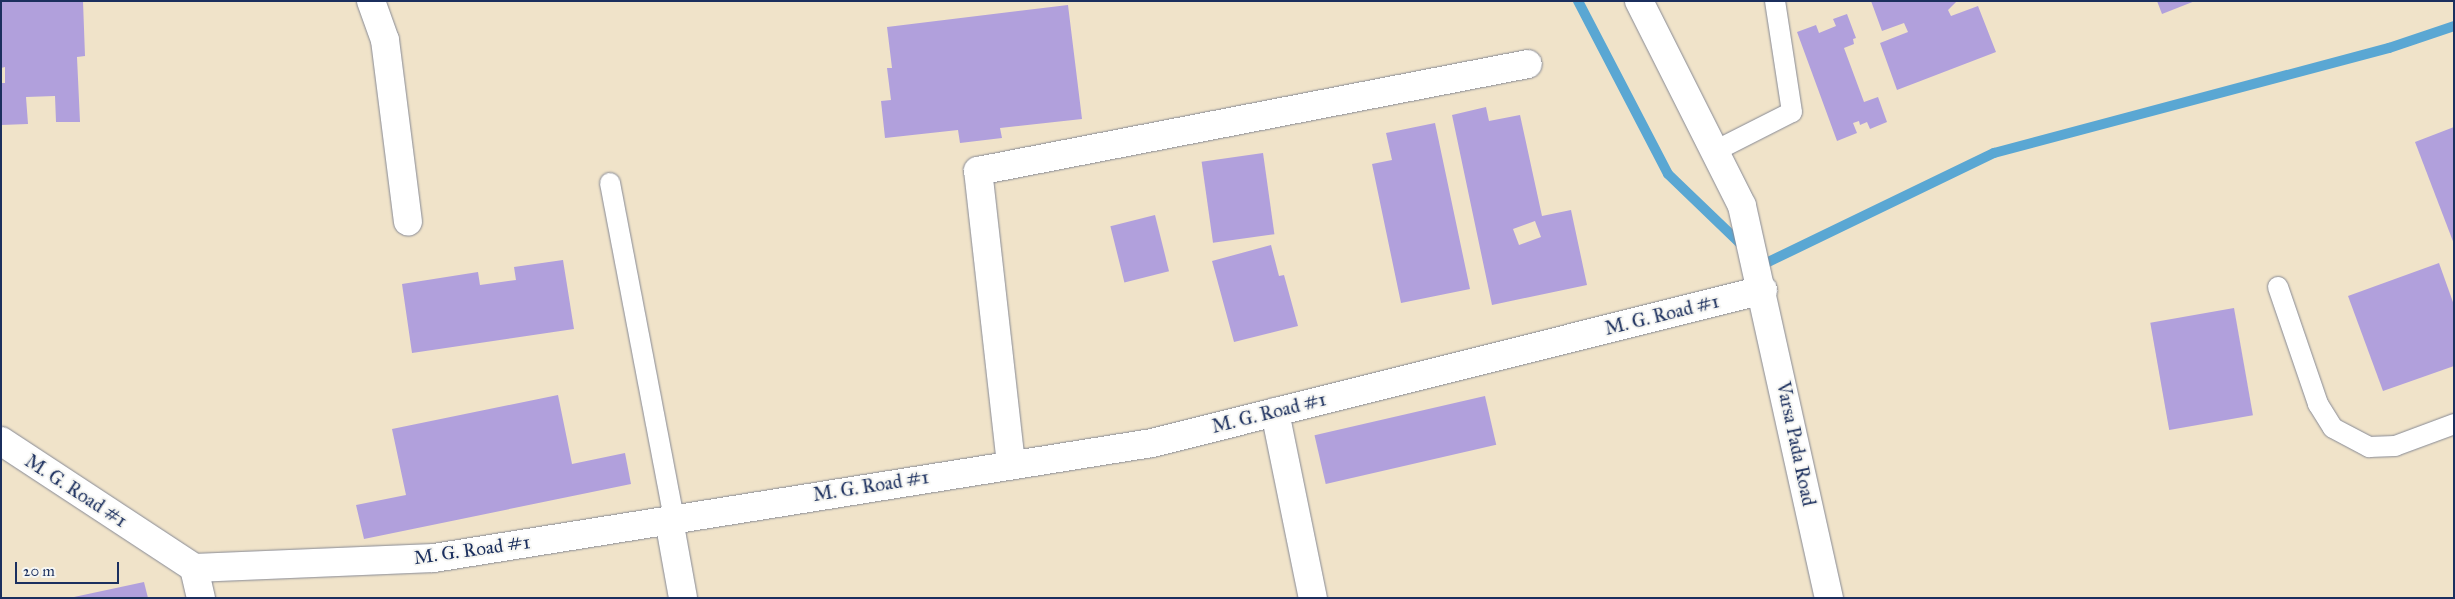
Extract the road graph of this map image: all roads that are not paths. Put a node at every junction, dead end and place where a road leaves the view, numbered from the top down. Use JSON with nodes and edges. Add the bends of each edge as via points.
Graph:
{"nodes":[{"id":1,"x":371,"y":1,"type":"edge"},
{"id":2,"x":1640,"y":1,"type":"edge"},
{"id":3,"x":1775,"y":1,"type":"edge"},
{"id":4,"x":1528,"y":64,"type":"dead end"},
{"id":5,"x":1715,"y":151,"type":"junction"},
{"id":6,"x":610,"y":183,"type":"dead end"},
{"id":7,"x":408,"y":222,"type":"dead end"},
{"id":8,"x":2278,"y":287,"type":"dead end"},
{"id":9,"x":1763,"y":290,"type":"junction"},
{"id":10,"x":1275,"y":412,"type":"junction"},
{"id":11,"x":2454,"y":424,"type":"edge"},
{"id":12,"x":1,"y":442,"type":"edge"},
{"id":13,"x":1011,"y":464,"type":"junction"},
{"id":14,"x":671,"y":519,"type":"junction"},
{"id":15,"x":194,"y":568,"type":"junction"},
{"id":16,"x":200,"y":598,"type":"edge"},
{"id":17,"x":683,"y":598,"type":"edge"},
{"id":18,"x":1313,"y":598,"type":"edge"},
{"id":19,"x":1829,"y":598,"type":"edge"}],
"edges":[{"from":1,"to":7,"type":"street","via":[[385,40]]},
{"from":2,"to":5,"type":"street","name":"Varsa Pada Road"},
{"from":3,"to":5,"type":"lane","via":[[1792,112]]},
{"from":4,"to":13,"type":"street","via":[[978,170]]},
{"from":5,"to":9,"type":"street","name":"Varsa Pada Road","via":[[1742,206]]},
{"from":6,"to":14,"type":"lane"},
{"from":8,"to":11,"type":"lane","via":[[2318,404],[2333,428],[2369,447],[2395,446]]},
{"from":9,"to":10,"type":"street","name":"M. G. Road #1"},
{"from":9,"to":19,"type":"street","name":"Varsa Pada Road"},
{"from":10,"to":13,"type":"street","name":"M. G. Road #1","via":[[1152,443]]},
{"from":10,"to":18,"type":"street"},
{"from":12,"to":15,"type":"street","name":"M. G. Road #1"},
{"from":13,"to":14,"type":"street","name":"M. G. Road #1"},
{"from":14,"to":15,"type":"street","name":"M. G. Road #1","via":[[434,558]]},
{"from":14,"to":17,"type":"street"},
{"from":15,"to":16,"type":"street"}]}
